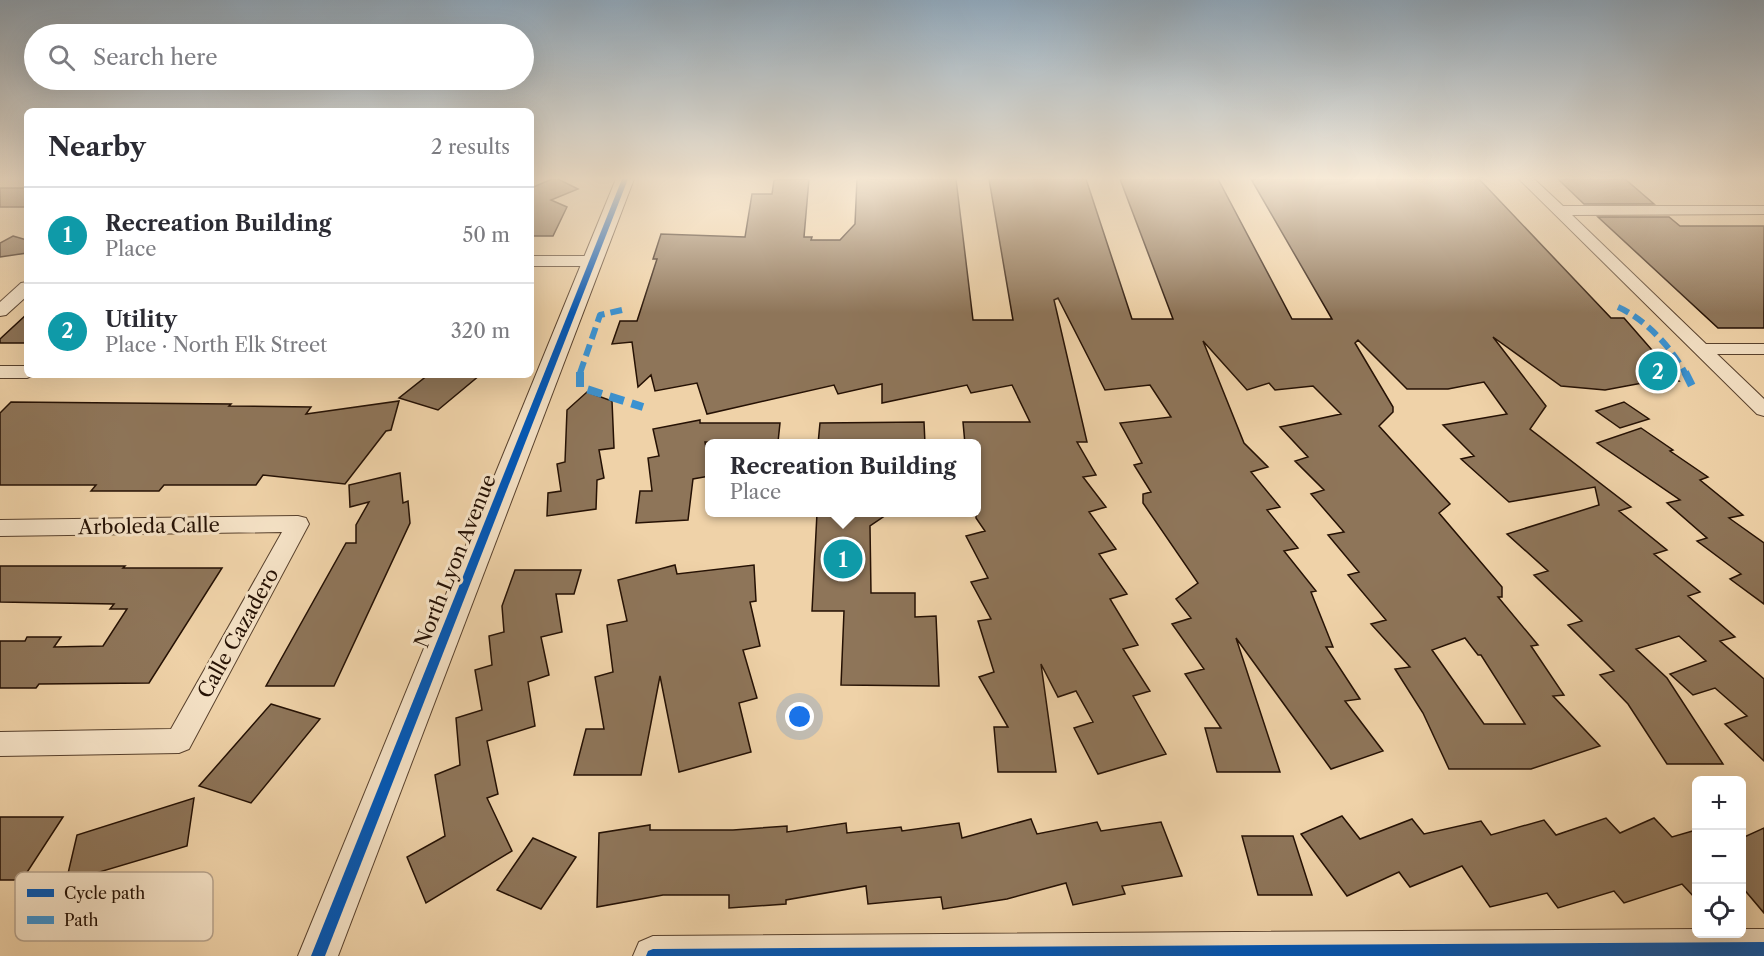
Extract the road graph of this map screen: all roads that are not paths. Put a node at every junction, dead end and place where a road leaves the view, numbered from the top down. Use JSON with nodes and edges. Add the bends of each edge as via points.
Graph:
{"nodes":[{"id":1,"x":608,"y":224,"type":"edge"},
{"id":2,"x":1571,"y":224,"type":"edge"},
{"id":3,"x":534,"y":261,"type":"edge"},
{"id":4,"x":593,"y":261,"type":"junction"},
{"id":5,"x":24,"y":290,"type":"edge"},
{"id":6,"x":0,"y":311,"type":"edge"},
{"id":7,"x":1700,"y":349,"type":"junction"},
{"id":8,"x":1764,"y":349,"type":"edge"},
{"id":9,"x":0,"y":372,"type":"edge"},
{"id":10,"x":24,"y":372,"type":"edge"},
{"id":11,"x":1764,"y":410,"type":"edge"},
{"id":12,"x":298,"y":524,"type":"joint"},
{"id":13,"x":0,"y":528,"type":"edge"},
{"id":14,"x":0,"y":744,"type":"edge"},
{"id":15,"x":1764,"y":949,"type":"edge"},
{"id":16,"x":318,"y":956,"type":"edge"},
{"id":17,"x":653,"y":956,"type":"edge"}],
"edges":[{"from":1,"to":4,"type":"street","name":"North Lyon Avenue"},
{"from":2,"to":7,"type":"street"},
{"from":3,"to":4,"type":"street"},
{"from":4,"to":16,"type":"street","name":"North Lyon Avenue"},
{"from":5,"to":6,"type":"street"},
{"from":7,"to":8,"type":"street"},
{"from":7,"to":11,"type":"street"},
{"from":9,"to":10,"type":"street"},
{"from":12,"to":13,"type":"street","name":"Arboleda Calle"},
{"from":12,"to":14,"type":"street","name":"Calle Cazadero","via":[[179,741]]},
{"from":15,"to":17,"type":"street"}]}
